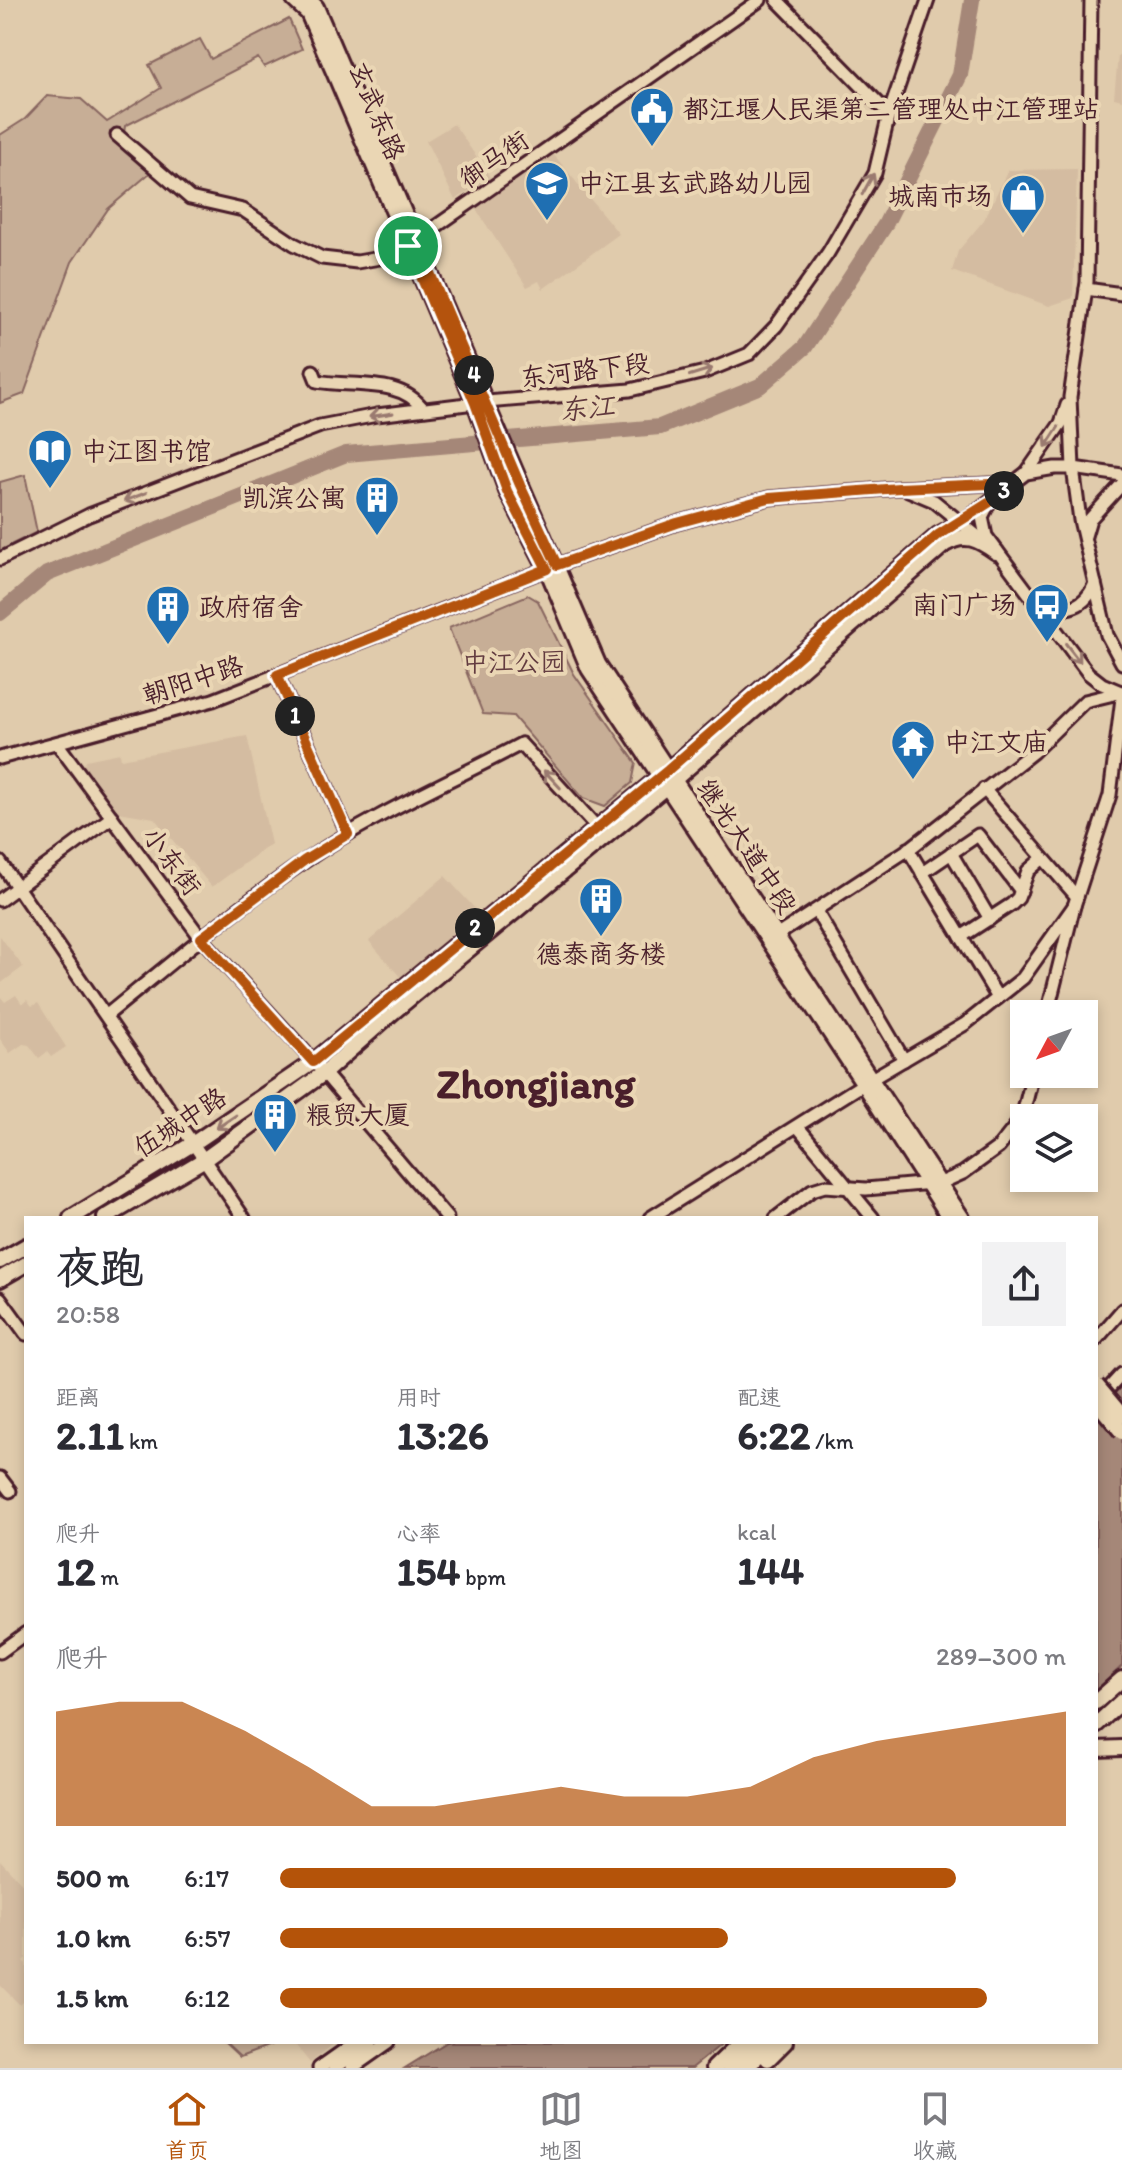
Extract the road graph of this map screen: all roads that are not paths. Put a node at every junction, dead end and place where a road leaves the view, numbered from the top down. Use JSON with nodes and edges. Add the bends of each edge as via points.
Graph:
{"nodes":[{"id":1,"x":294,"y":0,"type":"edge"},
{"id":2,"x":760,"y":0,"type":"edge"},
{"id":3,"x":777,"y":0,"type":"edge"},
{"id":4,"x":928,"y":0,"type":"edge"},
{"id":5,"x":1091,"y":0,"type":"edge"},
{"id":6,"x":315,"y":5,"type":"edge"},
{"id":7,"x":889,"y":114,"type":"junction"},
{"id":8,"x":117,"y":135,"type":"dead end"},
{"id":9,"x":412,"y":243,"type":"junction"},
{"id":10,"x":1086,"y":289,"type":"junction"},
{"id":11,"x":1122,"y":294,"type":"edge"},
{"id":12,"x":313,"y":371,"type":"dead end"},
{"id":13,"x":1070,"y":397,"type":"junction"},
{"id":14,"x":480,"y":402,"type":"junction"},
{"id":15,"x":423,"y":409,"type":"junction"},
{"id":16,"x":1073,"y":468,"type":"junction"},
{"id":17,"x":1026,"y":473,"type":"junction"},
{"id":18,"x":1122,"y":475,"type":"edge"},
{"id":19,"x":1013,"y":483,"type":"junction"},
{"id":20,"x":1122,"y":484,"type":"edge"},
{"id":21,"x":899,"y":488,"type":"junction"},
{"id":22,"x":990,"y":502,"type":"junction"},
{"id":23,"x":962,"y":522,"type":"junction"},
{"id":24,"x":1084,"y":537,"type":"junction"},
{"id":25,"x":996,"y":552,"type":"junction"},
{"id":26,"x":0,"y":559,"type":"edge"},
{"id":27,"x":552,"y":567,"type":"junction"},
{"id":28,"x":1096,"y":583,"type":"junction"},
{"id":29,"x":1033,"y":602,"type":"junction"},
{"id":30,"x":1122,"y":663,"type":"edge"},
{"id":31,"x":277,"y":675,"type":"junction"},
{"id":32,"x":1122,"y":694,"type":"edge"},
{"id":33,"x":57,"y":743,"type":"junction"},
{"id":34,"x":0,"y":758,"type":"edge"},
{"id":35,"x":667,"y":778,"type":"junction"},
{"id":36,"x":984,"y":789,"type":"junction"},
{"id":37,"x":112,"y":817,"type":"junction"},
{"id":38,"x":601,"y":832,"type":"junction"},
{"id":39,"x":348,"y":834,"type":"junction"},
{"id":40,"x":908,"y":849,"type":"junction"},
{"id":41,"x":951,"y":853,"type":"junction"},
{"id":42,"x":1043,"y":858,"type":"junction"},
{"id":43,"x":0,"y":862,"type":"edge"},
{"id":44,"x":922,"y":873,"type":"junction"},
{"id":45,"x":16,"y":886,"type":"junction"},
{"id":46,"x":1021,"y":891,"type":"junction"},
{"id":47,"x":0,"y":900,"type":"edge"},
{"id":48,"x":1075,"y":901,"type":"junction"},
{"id":49,"x":816,"y":911,"type":"junction"},
{"id":50,"x":990,"y":919,"type":"junction"},
{"id":51,"x":961,"y":937,"type":"junction"},
{"id":52,"x":201,"y":938,"type":"junction"},
{"id":53,"x":773,"y":938,"type":"junction"},
{"id":54,"x":998,"y":998,"type":"junction"},
{"id":55,"x":1050,"y":1000,"type":"edge"},
{"id":56,"x":107,"y":1015,"type":"junction"},
{"id":57,"x":904,"y":1060,"type":"junction"},
{"id":58,"x":313,"y":1062,"type":"junction"},
{"id":59,"x":324,"y":1073,"type":"junction"},
{"id":60,"x":868,"y":1081,"type":"junction"},
{"id":61,"x":1030,"y":1088,"type":"edge"},
{"id":62,"x":798,"y":1127,"type":"junction"},
{"id":63,"x":194,"y":1143,"type":"junction"},
{"id":64,"x":205,"y":1159,"type":"junction"},
{"id":65,"x":932,"y":1182,"type":"junction"},
{"id":66,"x":846,"y":1186,"type":"junction"},
{"id":67,"x":74,"y":1216,"type":"edge"},
{"id":68,"x":108,"y":1216,"type":"edge"},
{"id":69,"x":243,"y":1216,"type":"edge"},
{"id":70,"x":445,"y":1216,"type":"edge"},
{"id":71,"x":653,"y":1216,"type":"edge"},
{"id":72,"x":779,"y":1216,"type":"edge"},
{"id":73,"x":871,"y":1216,"type":"edge"},
{"id":74,"x":949,"y":1216,"type":"edge"},
{"id":75,"x":960,"y":1216,"type":"edge"},
{"id":76,"x":24,"y":1247,"type":"edge"},
{"id":77,"x":0,"y":1261,"type":"edge"},
{"id":78,"x":24,"y":1265,"type":"edge"},
{"id":79,"x":0,"y":1279,"type":"edge"},
{"id":80,"x":0,"y":1298,"type":"edge"},
{"id":81,"x":1122,"y":1310,"type":"edge"},
{"id":82,"x":24,"y":1331,"type":"edge"},
{"id":83,"x":1098,"y":1338,"type":"edge"},
{"id":84,"x":1122,"y":1374,"type":"edge"},
{"id":85,"x":1098,"y":1387,"type":"edge"},
{"id":86,"x":1098,"y":1400,"type":"edge"},
{"id":87,"x":1098,"y":1404,"type":"edge"},
{"id":88,"x":1122,"y":1416,"type":"edge"},
{"id":89,"x":1122,"y":1432,"type":"edge"},
{"id":90,"x":0,"y":1478,"type":"edge"},
{"id":91,"x":10,"y":1491,"type":"dead end"},
{"id":92,"x":24,"y":1634,"type":"edge"},
{"id":93,"x":0,"y":1652,"type":"edge"},
{"id":94,"x":1122,"y":1679,"type":"edge"},
{"id":95,"x":1098,"y":1700,"type":"edge"},
{"id":96,"x":1122,"y":1701,"type":"edge"},
{"id":97,"x":1098,"y":1723,"type":"edge"},
{"id":98,"x":1122,"y":1748,"type":"edge"},
{"id":99,"x":1098,"y":1749,"type":"edge"},
{"id":100,"x":353,"y":2044,"type":"edge"},
{"id":101,"x":369,"y":2044,"type":"edge"},
{"id":102,"x":386,"y":2044,"type":"edge"},
{"id":103,"x":739,"y":2044,"type":"edge"},
{"id":104,"x":754,"y":2044,"type":"edge"},
{"id":105,"x":770,"y":2044,"type":"edge"},
{"id":106,"x":783,"y":2044,"type":"edge"},
{"id":107,"x":319,"y":2068,"type":"edge"},
{"id":108,"x":335,"y":2068,"type":"edge"},
{"id":109,"x":352,"y":2068,"type":"edge"},
{"id":110,"x":714,"y":2068,"type":"edge"},
{"id":111,"x":729,"y":2068,"type":"edge"},
{"id":112,"x":746,"y":2068,"type":"edge"},
{"id":113,"x":759,"y":2068,"type":"edge"}],
"edges":[{"from":1,"to":6,"type":"main road","name":"玄武东路"},
{"from":2,"to":9,"type":"street","name":"御马街"},
{"from":3,"to":7,"type":"street"},
{"from":4,"to":7,"type":"street","name":"东河路下段"},
{"from":5,"to":10,"type":"street"},
{"from":6,"to":9,"type":"main road","name":"玄武东路"},
{"from":14,"to":7,"type":"street","name":"东河路下段","one_way":true,"via":[[630,390],[705,372],[749,354],[776,326],[828,253],[875,173]]},
{"from":8,"to":9,"type":"street","name":"御马街","via":[[190,198],[243,210],[322,258],[357,262]]},
{"from":9,"to":14,"type":"main road","name":"玄武东路"},
{"from":10,"to":11,"type":"street"},
{"from":10,"to":13,"type":"street"},
{"from":12,"to":15,"type":"street","via":[[317,381],[330,384],[395,388]]},
{"from":13,"to":16,"type":"street"},
{"from":13,"to":17,"type":"street","one_way":true,"via":[[1061,423]]},
{"from":14,"to":15,"type":"street","name":"东河路下段"},
{"from":14,"to":27,"type":"main road","name":"继光大道中段"},
{"from":15,"to":26,"type":"street","name":"东河路下段","one_way":true,"via":[[320,426],[89,515]]},
{"from":16,"to":17,"type":"street"},
{"from":16,"to":18,"type":"street"},
{"from":16,"to":24,"type":"street"},
{"from":17,"to":19,"type":"street"},
{"from":19,"to":21,"type":"street","name":"朝阳中路"},
{"from":19,"to":22,"type":"street"},
{"from":20,"to":24,"type":"street","via":[[1090,519]]},
{"from":21,"to":23,"type":"street","via":[[934,501]]},
{"from":21,"to":27,"type":"street","name":"朝阳中路","via":[[769,498],[677,523]]},
{"from":22,"to":23,"type":"street"},
{"from":22,"to":25,"type":"street","via":[[983,526]]},
{"from":23,"to":25,"type":"street"},
{"from":23,"to":35,"type":"main road","via":[[938,535]]},
{"from":24,"to":28,"type":"street"},
{"from":25,"to":29,"type":"street"},
{"from":25,"to":35,"type":"main road","via":[[975,538],[945,544]]},
{"from":27,"to":31,"type":"street","name":"朝阳中路"},
{"from":27,"to":35,"type":"main road","name":"继光大道中段","via":[[598,664]]},
{"from":28,"to":29,"type":"street","via":[[1088,598],[1074,607],[1055,609]]},
{"from":28,"to":30,"type":"street","via":[[1107,635]]},
{"from":29,"to":32,"type":"street","one_way":true,"via":[[1088,673]]},
{"from":31,"to":33,"type":"street","name":"朝阳中路","via":[[213,700]]},
{"from":31,"to":39,"type":"street"},
{"from":32,"to":36,"type":"street","via":[[1085,701],[1033,752]]},
{"from":32,"to":48,"type":"street","via":[[1110,795]]},
{"from":33,"to":34,"type":"street","name":"朝阳中路"},
{"from":33,"to":37,"type":"street","name":"小东街"},
{"from":35,"to":38,"type":"main road"},
{"from":35,"to":53,"type":"main road","name":"继光大道中段"},
{"from":36,"to":40,"type":"street"},
{"from":36,"to":42,"type":"street"},
{"from":37,"to":45,"type":"street"},
{"from":37,"to":52,"type":"street","name":"小东街"},
{"from":38,"to":39,"type":"street","one_way":true,"via":[[521,744]]},
{"from":38,"to":58,"type":"main road","name":"伍城中路"},
{"from":38,"to":59,"type":"main road","name":"伍城中路"},
{"from":39,"to":52,"type":"street"},
{"from":40,"to":44,"type":"street"},
{"from":40,"to":49,"type":"street"},
{"from":41,"to":44,"type":"street"},
{"from":41,"to":46,"type":"street","via":[[978,835]]},
{"from":41,"to":50,"type":"street"},
{"from":42,"to":46,"type":"street","via":[[1028,871]]},
{"from":42,"to":48,"type":"street"},
{"from":43,"to":45,"type":"street"},
{"from":44,"to":51,"type":"street"},
{"from":45,"to":47,"type":"street"},
{"from":45,"to":56,"type":"street"},
{"from":46,"to":50,"type":"street"},
{"from":48,"to":54,"type":"street","via":[[1023,978]]},
{"from":48,"to":55,"type":"street"},
{"from":49,"to":53,"type":"street"},
{"from":49,"to":57,"type":"street"},
{"from":50,"to":51,"type":"street"},
{"from":51,"to":54,"type":"street"},
{"from":52,"to":56,"type":"street"},
{"from":52,"to":58,"type":"street","name":"小东街"},
{"from":53,"to":60,"type":"main road","name":"继光大道中段"},
{"from":54,"to":57,"type":"street"},
{"from":56,"to":63,"type":"street"},
{"from":57,"to":60,"type":"street"},
{"from":58,"to":59,"type":"street","name":"小东街"},
{"from":58,"to":63,"type":"main road","name":"伍城中路","one_way":true},
{"from":59,"to":64,"type":"main road","name":"伍城中路"},
{"from":59,"to":70,"type":"street","name":"小东街"},
{"from":60,"to":62,"type":"street"},
{"from":60,"to":65,"type":"main road","name":"继光大道中段"},
{"from":61,"to":65,"type":"street","via":[[1022,1118],[999,1147],[963,1173]]},
{"from":62,"to":66,"type":"street"},
{"from":62,"to":71,"type":"street"},
{"from":63,"to":64,"type":"street"},
{"from":63,"to":67,"type":"main road","name":"伍城中路"},
{"from":64,"to":68,"type":"main road","name":"伍城中路"},
{"from":64,"to":69,"type":"street"},
{"from":65,"to":66,"type":"street"},
{"from":65,"to":74,"type":"main road","name":"继光大道中段"},
{"from":65,"to":75,"type":"main road","name":"继光大道中段"},
{"from":66,"to":72,"type":"street","via":[[812,1190]]},
{"from":66,"to":73,"type":"street"},
{"from":76,"to":77,"type":"main road"},
{"from":78,"to":79,"type":"main road"},
{"from":80,"to":82,"type":"street"},
{"from":81,"to":83,"type":"street"},
{"from":84,"to":86,"type":"street"},
{"from":85,"to":88,"type":"main road","bridge":true},
{"from":87,"to":89,"type":"main road","bridge":true},
{"from":90,"to":91,"type":"street"},
{"from":92,"to":93,"type":"street"},
{"from":94,"to":95,"type":"main road"},
{"from":96,"to":97,"type":"main road"},
{"from":98,"to":99,"type":"main road"},
{"from":100,"to":107,"type":"street"},
{"from":101,"to":108,"type":"street"},
{"from":102,"to":109,"type":"street"},
{"from":103,"to":110,"type":"main road"},
{"from":104,"to":111,"type":"main road"},
{"from":105,"to":112,"type":"main road"},
{"from":106,"to":113,"type":"main road"}]}
